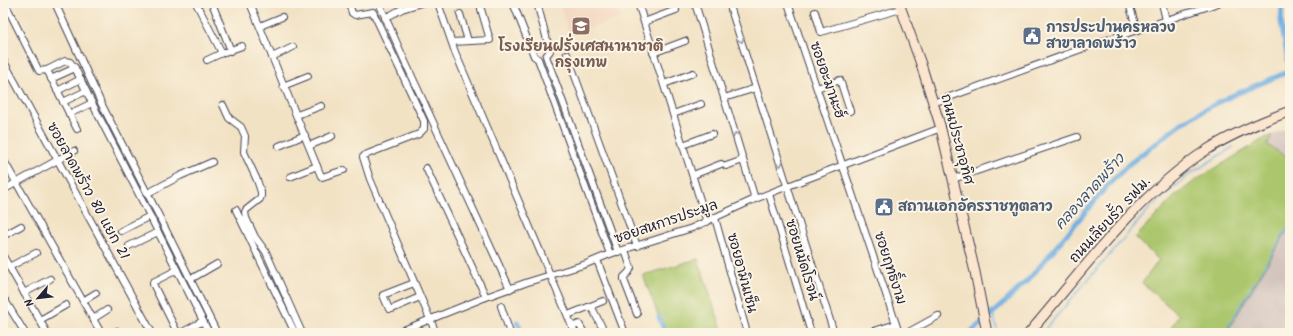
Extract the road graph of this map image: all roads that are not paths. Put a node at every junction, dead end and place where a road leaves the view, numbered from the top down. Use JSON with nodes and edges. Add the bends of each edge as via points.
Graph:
{"nodes":[{"id":1,"x":5,"y":3,"type":"edge"},
{"id":2,"x":55,"y":3,"type":"edge"},
{"id":3,"x":196,"y":3,"type":"edge"},
{"id":4,"x":212,"y":3,"type":"edge"},
{"id":5,"x":250,"y":3,"type":"edge"},
{"id":6,"x":348,"y":3,"type":"edge"},
{"id":7,"x":421,"y":3,"type":"edge"},
{"id":8,"x":438,"y":3,"type":"edge"},
{"id":9,"x":514,"y":3,"type":"edge"},
{"id":10,"x":537,"y":3,"type":"edge"},
{"id":11,"x":638,"y":3,"type":"edge"},
{"id":12,"x":695,"y":3,"type":"edge"},
{"id":13,"x":729,"y":3,"type":"edge"},
{"id":14,"x":788,"y":3,"type":"edge"},
{"id":15,"x":1162,"y":3,"type":"edge"},
{"id":16,"x":1196,"y":3,"type":"edge"},
{"id":17,"x":1218,"y":3,"type":"edge"},
{"id":18,"x":380,"y":6,"type":"edge"},
{"id":19,"x":900,"y":6,"type":"edge"},
{"id":20,"x":1130,"y":6,"type":"dead end"},
{"id":21,"x":480,"y":9,"type":"dead end"},
{"id":22,"x":676,"y":10,"type":"dead end"},
{"id":23,"x":1197,"y":10,"type":"junction"},
{"id":24,"x":373,"y":12,"type":"junction"},
{"id":25,"x":815,"y":12,"type":"dead end"},
{"id":26,"x":460,"y":14,"type":"dead end"},
{"id":27,"x":282,"y":17,"type":"dead end"},
{"id":28,"x":385,"y":18,"type":"junction"},
{"id":29,"x":1166,"y":20,"type":"junction"},
{"id":30,"x":644,"y":22,"type":"junction"},
{"id":31,"x":260,"y":26,"type":"junction"},
{"id":32,"x":1137,"y":30,"type":"junction"},
{"id":33,"x":468,"y":41,"type":"junction"},
{"id":34,"x":685,"y":41,"type":"dead end"},
{"id":35,"x":452,"y":42,"type":"junction"},
{"id":36,"x":242,"y":46,"type":"dead end"},
{"id":37,"x":293,"y":47,"type":"dead end"},
{"id":38,"x":231,"y":51,"type":"junction"},
{"id":39,"x":222,"y":53,"type":"junction"},
{"id":40,"x":654,"y":53,"type":"junction"},
{"id":41,"x":567,"y":54,"type":"dead end"},
{"id":42,"x":546,"y":56,"type":"junction"},
{"id":43,"x":272,"y":57,"type":"junction"},
{"id":44,"x":538,"y":59,"type":"junction"},
{"id":45,"x":3,"y":60,"type":"edge"},
{"id":46,"x":207,"y":60,"type":"dead end"},
{"id":47,"x":75,"y":68,"type":"junction"},
{"id":48,"x":47,"y":70,"type":"junction"},
{"id":49,"x":693,"y":73,"type":"dead end"},
{"id":50,"x":308,"y":76,"type":"dead end"},
{"id":51,"x":51,"y":79,"type":"junction"},
{"id":52,"x":81,"y":79,"type":"junction"},
{"id":53,"x":664,"y":84,"type":"junction"},
{"id":54,"x":284,"y":86,"type":"junction"},
{"id":55,"x":756,"y":88,"type":"junction"},
{"id":56,"x":817,"y":88,"type":"junction"},
{"id":57,"x":57,"y":90,"type":"junction"},
{"id":58,"x":86,"y":91,"type":"junction"},
{"id":59,"x":724,"y":98,"type":"junction"},
{"id":60,"x":63,"y":102,"type":"junction"},
{"id":61,"x":933,"y":103,"type":"junction"},
{"id":62,"x":92,"y":104,"type":"junction"},
{"id":63,"x":701,"y":104,"type":"dead end"},
{"id":64,"x":222,"y":105,"type":"dead end"},
{"id":65,"x":321,"y":106,"type":"dead end"},
{"id":66,"x":850,"y":111,"type":"dead end"},
{"id":67,"x":1290,"y":111,"type":"edge"},
{"id":68,"x":69,"y":114,"type":"junction"},
{"id":69,"x":673,"y":114,"type":"junction"},
{"id":70,"x":297,"y":115,"type":"junction"},
{"id":71,"x":568,"y":116,"type":"junction"},
{"id":72,"x":561,"y":120,"type":"junction"},
{"id":73,"x":941,"y":128,"type":"junction"},
{"id":74,"x":77,"y":129,"type":"dead end"},
{"id":75,"x":712,"y":134,"type":"dead end"},
{"id":76,"x":305,"y":135,"type":"junction"},
{"id":77,"x":332,"y":136,"type":"dead end"},
{"id":78,"x":1077,"y":137,"type":"dead end"},
{"id":79,"x":683,"y":145,"type":"junction"},
{"id":80,"x":279,"y":146,"type":"dead end"},
{"id":81,"x":309,"y":146,"type":"junction"},
{"id":82,"x":74,"y":151,"type":"dead end"},
{"id":83,"x":3,"y":159,"type":"edge"},
{"id":84,"x":58,"y":160,"type":"junction"},
{"id":85,"x":743,"y":160,"type":"junction"},
{"id":86,"x":212,"y":162,"type":"dead end"},
{"id":87,"x":843,"y":165,"type":"junction"},
{"id":88,"x":317,"y":166,"type":"junction"},
{"id":89,"x":426,"y":168,"type":"dead end"},
{"id":90,"x":344,"y":170,"type":"dead end"},
{"id":91,"x":692,"y":175,"type":"junction"},
{"id":92,"x":290,"y":177,"type":"dead end"},
{"id":93,"x":953,"y":179,"type":"junction"},
{"id":94,"x":16,"y":183,"type":"junction"},
{"id":95,"x":593,"y":184,"type":"junction"},
{"id":96,"x":788,"y":186,"type":"junction"},
{"id":97,"x":586,"y":187,"type":"junction"},
{"id":98,"x":3,"y":190,"type":"edge"},
{"id":99,"x":148,"y":193,"type":"junction"},
{"id":100,"x":769,"y":194,"type":"junction"},
{"id":101,"x":755,"y":199,"type":"junction"},
{"id":102,"x":236,"y":210,"type":"dead end"},
{"id":103,"x":150,"y":216,"type":"junction"},
{"id":104,"x":715,"y":218,"type":"junction"},
{"id":105,"x":707,"y":222,"type":"junction"},
{"id":106,"x":608,"y":224,"type":"junction"},
{"id":107,"x":20,"y":226,"type":"dead end"},
{"id":108,"x":600,"y":227,"type":"junction"},
{"id":109,"x":121,"y":231,"type":"dead end"},
{"id":110,"x":158,"y":232,"type":"junction"},
{"id":111,"x":3,"y":236,"type":"edge"},
{"id":112,"x":129,"y":246,"type":"dead end"},
{"id":113,"x":637,"y":246,"type":"junction"},
{"id":114,"x":625,"y":250,"type":"junction"},
{"id":115,"x":36,"y":252,"type":"dead end"},
{"id":116,"x":618,"y":252,"type":"junction"},
{"id":117,"x":610,"y":254,"type":"junction"},
{"id":118,"x":3,"y":256,"type":"edge"},
{"id":119,"x":597,"y":260,"type":"junction"},
{"id":120,"x":217,"y":264,"type":"dead end"},
{"id":121,"x":9,"y":267,"type":"junction"},
{"id":122,"x":178,"y":270,"type":"junction"},
{"id":123,"x":551,"y":275,"type":"junction"},
{"id":124,"x":50,"y":278,"type":"dead end"},
{"id":125,"x":191,"y":279,"type":"junction"},
{"id":126,"x":414,"y":283,"type":"junction"},
{"id":127,"x":510,"y":288,"type":"junction"},
{"id":128,"x":24,"y":293,"type":"junction"},
{"id":129,"x":96,"y":293,"type":"dead end"},
{"id":130,"x":3,"y":297,"type":"edge"},
{"id":131,"x":420,"y":297,"type":"junction"},
{"id":132,"x":486,"y":297,"type":"junction"},
{"id":133,"x":83,"y":301,"type":"junction"},
{"id":134,"x":603,"y":301,"type":"dead end"},
{"id":135,"x":66,"y":305,"type":"dead end"},
{"id":136,"x":501,"y":306,"type":"dead end"},
{"id":137,"x":591,"y":306,"type":"junction"},
{"id":138,"x":108,"y":310,"type":"dead end"},
{"id":139,"x":637,"y":314,"type":"dead end"},
{"id":140,"x":568,"y":315,"type":"junction"},
{"id":141,"x":938,"y":316,"type":"dead end"},
{"id":142,"x":93,"y":319,"type":"junction"},
{"id":143,"x":40,"y":320,"type":"junction"},
{"id":144,"x":430,"y":320,"type":"junction"},
{"id":145,"x":203,"y":321,"type":"junction"},
{"id":146,"x":896,"y":324,"type":"junction"},
{"id":147,"x":572,"y":327,"type":"junction"},
{"id":148,"x":151,"y":332,"type":"edge"},
{"id":149,"x":404,"y":332,"type":"edge"},
{"id":150,"x":25,"y":333,"type":"edge"},
{"id":151,"x":47,"y":333,"type":"edge"},
{"id":152,"x":101,"y":333,"type":"edge"},
{"id":153,"x":209,"y":333,"type":"edge"},
{"id":154,"x":217,"y":333,"type":"edge"},
{"id":155,"x":295,"y":333,"type":"edge"},
{"id":156,"x":302,"y":333,"type":"edge"},
{"id":157,"x":396,"y":333,"type":"edge"},
{"id":158,"x":436,"y":333,"type":"edge"},
{"id":159,"x":510,"y":333,"type":"edge"},
{"id":160,"x":575,"y":333,"type":"edge"},
{"id":161,"x":584,"y":333,"type":"edge"},
{"id":162,"x":605,"y":333,"type":"edge"},
{"id":163,"x":625,"y":333,"type":"edge"},
{"id":164,"x":747,"y":333,"type":"edge"},
{"id":165,"x":811,"y":333,"type":"edge"},
{"id":166,"x":834,"y":333,"type":"edge"},
{"id":167,"x":868,"y":333,"type":"edge"},
{"id":168,"x":899,"y":333,"type":"edge"},
{"id":169,"x":907,"y":333,"type":"edge"},
{"id":170,"x":987,"y":333,"type":"edge"},
{"id":171,"x":1029,"y":333,"type":"edge"}],
"edges":[{"from":1,"to":48,"type":"street","via":[[36,68],[39,71]]},
{"from":2,"to":99,"type":"street","via":[[101,103]]},
{"from":3,"to":39,"type":"street"},
{"from":4,"to":38,"type":"street"},
{"from":5,"to":31,"type":"street"},
{"from":6,"to":24,"type":"street","via":[[355,15]]},
{"from":7,"to":28,"type":"street"},
{"from":8,"to":35,"type":"street"},
{"from":9,"to":44,"type":"street","via":[[534,56]]},
{"from":10,"to":42,"type":"street","via":[[550,51]]},
{"from":11,"to":30,"type":"street"},
{"from":12,"to":59,"type":"street"},
{"from":13,"to":55,"type":"street","one_way":true},
{"from":14,"to":56,"type":"street","name":"ซอยอะมานะฮ์"},
{"from":15,"to":29,"type":"street"},
{"from":16,"to":23,"type":"street"},
{"from":17,"to":23,"type":"street"},
{"from":18,"to":24,"type":"street"},
{"from":18,"to":28,"type":"street"},
{"from":19,"to":25,"type":"street","via":[[821,32]]},
{"from":19,"to":61,"type":"street","name":"ถนนประชาอุทิศ"},
{"from":20,"to":32,"type":"street"},
{"from":21,"to":33,"type":"street","via":[[490,40]]},
{"from":22,"to":30,"type":"street"},
{"from":23,"to":29,"type":"street"},
{"from":24,"to":126,"type":"street","via":[[424,121],[424,129],[419,134],[365,154],[363,157]]},
{"from":26,"to":33,"type":"street"},
{"from":27,"to":31,"type":"street"},
{"from":28,"to":127,"type":"street"},
{"from":29,"to":32,"type":"street"},
{"from":30,"to":40,"type":"street"},
{"from":31,"to":43,"type":"street"},
{"from":32,"to":61,"type":"street"},
{"from":33,"to":35,"type":"street"},
{"from":34,"to":40,"type":"street"},
{"from":35,"to":123,"type":"street"},
{"from":36,"to":38,"type":"street"},
{"from":37,"to":43,"type":"street"},
{"from":38,"to":39,"type":"street"},
{"from":39,"to":46,"type":"street"},
{"from":40,"to":53,"type":"street"},
{"from":41,"to":113,"type":"street"},
{"from":42,"to":44,"type":"street"},
{"from":42,"to":71,"type":"street"},
{"from":43,"to":54,"type":"street"},
{"from":44,"to":72,"type":"street"},
{"from":45,"to":84,"type":"street","name":"ซอยลาดพร้าว 80 แยก 21"},
{"from":47,"to":48,"type":"street","via":[[70,62],[65,61]]},
{"from":47,"to":51,"type":"street"},
{"from":47,"to":52,"type":"street"},
{"from":48,"to":51,"type":"street"},
{"from":49,"to":53,"type":"street"},
{"from":50,"to":54,"type":"street"},
{"from":51,"to":57,"type":"street"},
{"from":52,"to":57,"type":"street"},
{"from":52,"to":58,"type":"street"},
{"from":53,"to":69,"type":"street"},
{"from":54,"to":70,"type":"street"},
{"from":55,"to":59,"type":"street"},
{"from":55,"to":96,"type":"street","one_way":true},
{"from":56,"to":66,"type":"street","via":[[840,80]]},
{"from":56,"to":87,"type":"street","name":"ซอยอะมานะฮ์"},
{"from":57,"to":60,"type":"street"},
{"from":58,"to":60,"type":"street"},
{"from":58,"to":62,"type":"street"},
{"from":85,"to":59,"type":"street","one_way":true},
{"from":60,"to":68,"type":"street"},
{"from":61,"to":73,"type":"street","name":"ถนนประชาอุทิศ"},
{"from":62,"to":68,"type":"street"},
{"from":62,"to":103,"type":"street"},
{"from":63,"to":69,"type":"street"},
{"from":64,"to":156,"type":"street","via":[[229,118],[241,126],[245,136],[244,152],[261,192],[260,198],[246,210],[245,214],[255,237],[266,252]]},
{"from":65,"to":70,"type":"street"},
{"from":67,"to":171,"type":"street","name":"ถนนเลียบรั้ว รฟม.","via":[[1240,132],[1207,150],[1162,184],[1139,204]]},
{"from":68,"to":74,"type":"street"},
{"from":69,"to":79,"type":"street"},
{"from":70,"to":76,"type":"street"},
{"from":71,"to":72,"type":"street"},
{"from":71,"to":95,"type":"street"},
{"from":72,"to":97,"type":"street"},
{"from":73,"to":87,"type":"street","name":"ซอยสหการประมูล"},
{"from":73,"to":93,"type":"street","name":"ถนนประชาอุทิศ"},
{"from":75,"to":79,"type":"street"},
{"from":76,"to":80,"type":"street"},
{"from":76,"to":81,"type":"street"},
{"from":77,"to":81,"type":"street"},
{"from":78,"to":93,"type":"street"},
{"from":79,"to":91,"type":"street"},
{"from":81,"to":88,"type":"street"},
{"from":82,"to":84,"type":"street"},
{"from":83,"to":94,"type":"street"},
{"from":84,"to":94,"type":"street"},
{"from":84,"to":148,"type":"street","name":"ซอยลาดพร้าว 80 แยก 21"},
{"from":85,"to":91,"type":"street"},
{"from":85,"to":101,"type":"street"},
{"from":86,"to":99,"type":"street"},
{"from":87,"to":96,"type":"street","name":"ซอยสหการประมูล"},
{"from":87,"to":146,"type":"street","name":"ซอยฤทธิ์งาม"},
{"from":88,"to":90,"type":"street","via":[[322,177]]},
{"from":88,"to":92,"type":"street"},
{"from":89,"to":132,"type":"street"},
{"from":91,"to":105,"type":"street"},
{"from":93,"to":170,"type":"street","name":"ถนนประชาอุทิศ"},
{"from":94,"to":98,"type":"street"},
{"from":94,"to":133,"type":"street"},
{"from":95,"to":97,"type":"street"},
{"from":95,"to":106,"type":"street"},
{"from":96,"to":100,"type":"street","name":"ซอยสหการประมูล"},
{"from":96,"to":166,"type":"street"},
{"from":97,"to":108,"type":"street"},
{"from":99,"to":125,"type":"street"},
{"from":100,"to":101,"type":"street","name":"ซอยสหการประมูล"},
{"from":100,"to":165,"type":"street","name":"ซอยหมัดโรจน์"},
{"from":101,"to":104,"type":"street","name":"ซอยสหการประมูล"},
{"from":102,"to":155,"type":"street"},
{"from":103,"to":109,"type":"street"},
{"from":103,"to":110,"type":"street"},
{"from":104,"to":105,"type":"street","name":"ซอยสหการประมูล"},
{"from":104,"to":164,"type":"street","name":"ซอยอามินเซ็น"},
{"from":105,"to":113,"type":"street","name":"ซอยสหการประมูล"},
{"from":106,"to":108,"type":"street"},
{"from":106,"to":116,"type":"street"},
{"from":107,"to":111,"type":"street"},
{"from":108,"to":117,"type":"street"},
{"from":110,"to":112,"type":"street"},
{"from":110,"to":122,"type":"street"},
{"from":113,"to":114,"type":"street","name":"ซอยสหการประมูล"},
{"from":114,"to":116,"type":"street","name":"ซอยสหการประมูล"},
{"from":114,"to":139,"type":"street","via":[[631,268],[624,280]]},
{"from":115,"to":121,"type":"street"},
{"from":116,"to":117,"type":"street","name":"ซอยสหการประมูล"},
{"from":117,"to":119,"type":"street","name":"ซอยสหการประมูล"},
{"from":118,"to":121,"type":"street"},
{"from":119,"to":123,"type":"street","name":"ซอยสหการประมูล"},
{"from":119,"to":163,"type":"street"},
{"from":120,"to":125,"type":"street"},
{"from":121,"to":128,"type":"street"},
{"from":122,"to":145,"type":"street"},
{"from":122,"to":145,"type":"street","via":[[153,284],[177,332],[181,333]]},
{"from":123,"to":127,"type":"street","name":"ซอยสหการประมูล"},
{"from":123,"to":140,"type":"street"},
{"from":124,"to":128,"type":"street"},
{"from":125,"to":154,"type":"street"},
{"from":126,"to":131,"type":"street"},
{"from":126,"to":131,"type":"street","via":[[384,294],[383,297],[390,309]]},
{"from":127,"to":132,"type":"street","name":"ซอยสหการประมูล"},
{"from":128,"to":143,"type":"street"},
{"from":129,"to":133,"type":"street"},
{"from":130,"to":150,"type":"street"},
{"from":131,"to":144,"type":"street"},
{"from":132,"to":144,"type":"street","name":"ซอยสหการประมูล"},
{"from":133,"to":142,"type":"street"},
{"from":134,"to":137,"type":"street"},
{"from":135,"to":143,"type":"street"},
{"from":136,"to":159,"type":"street"},
{"from":137,"to":140,"type":"street"},
{"from":137,"to":162,"type":"street"},
{"from":138,"to":142,"type":"street"},
{"from":140,"to":147,"type":"street"},
{"from":141,"to":169,"type":"street"},
{"from":142,"to":152,"type":"street"},
{"from":143,"to":151,"type":"street"},
{"from":144,"to":149,"type":"street","name":"ซอยสหการประมูล"},
{"from":144,"to":158,"type":"street"},
{"from":145,"to":153,"type":"street"},
{"from":146,"to":167,"type":"street"},
{"from":146,"to":168,"type":"street","name":"ซอยฤทธิ์งาม"},
{"from":147,"to":160,"type":"street"},
{"from":147,"to":161,"type":"street","via":[[579,324]]},
{"from":149,"to":157,"type":"street","name":"ซอยสหการประมูล"}]}
